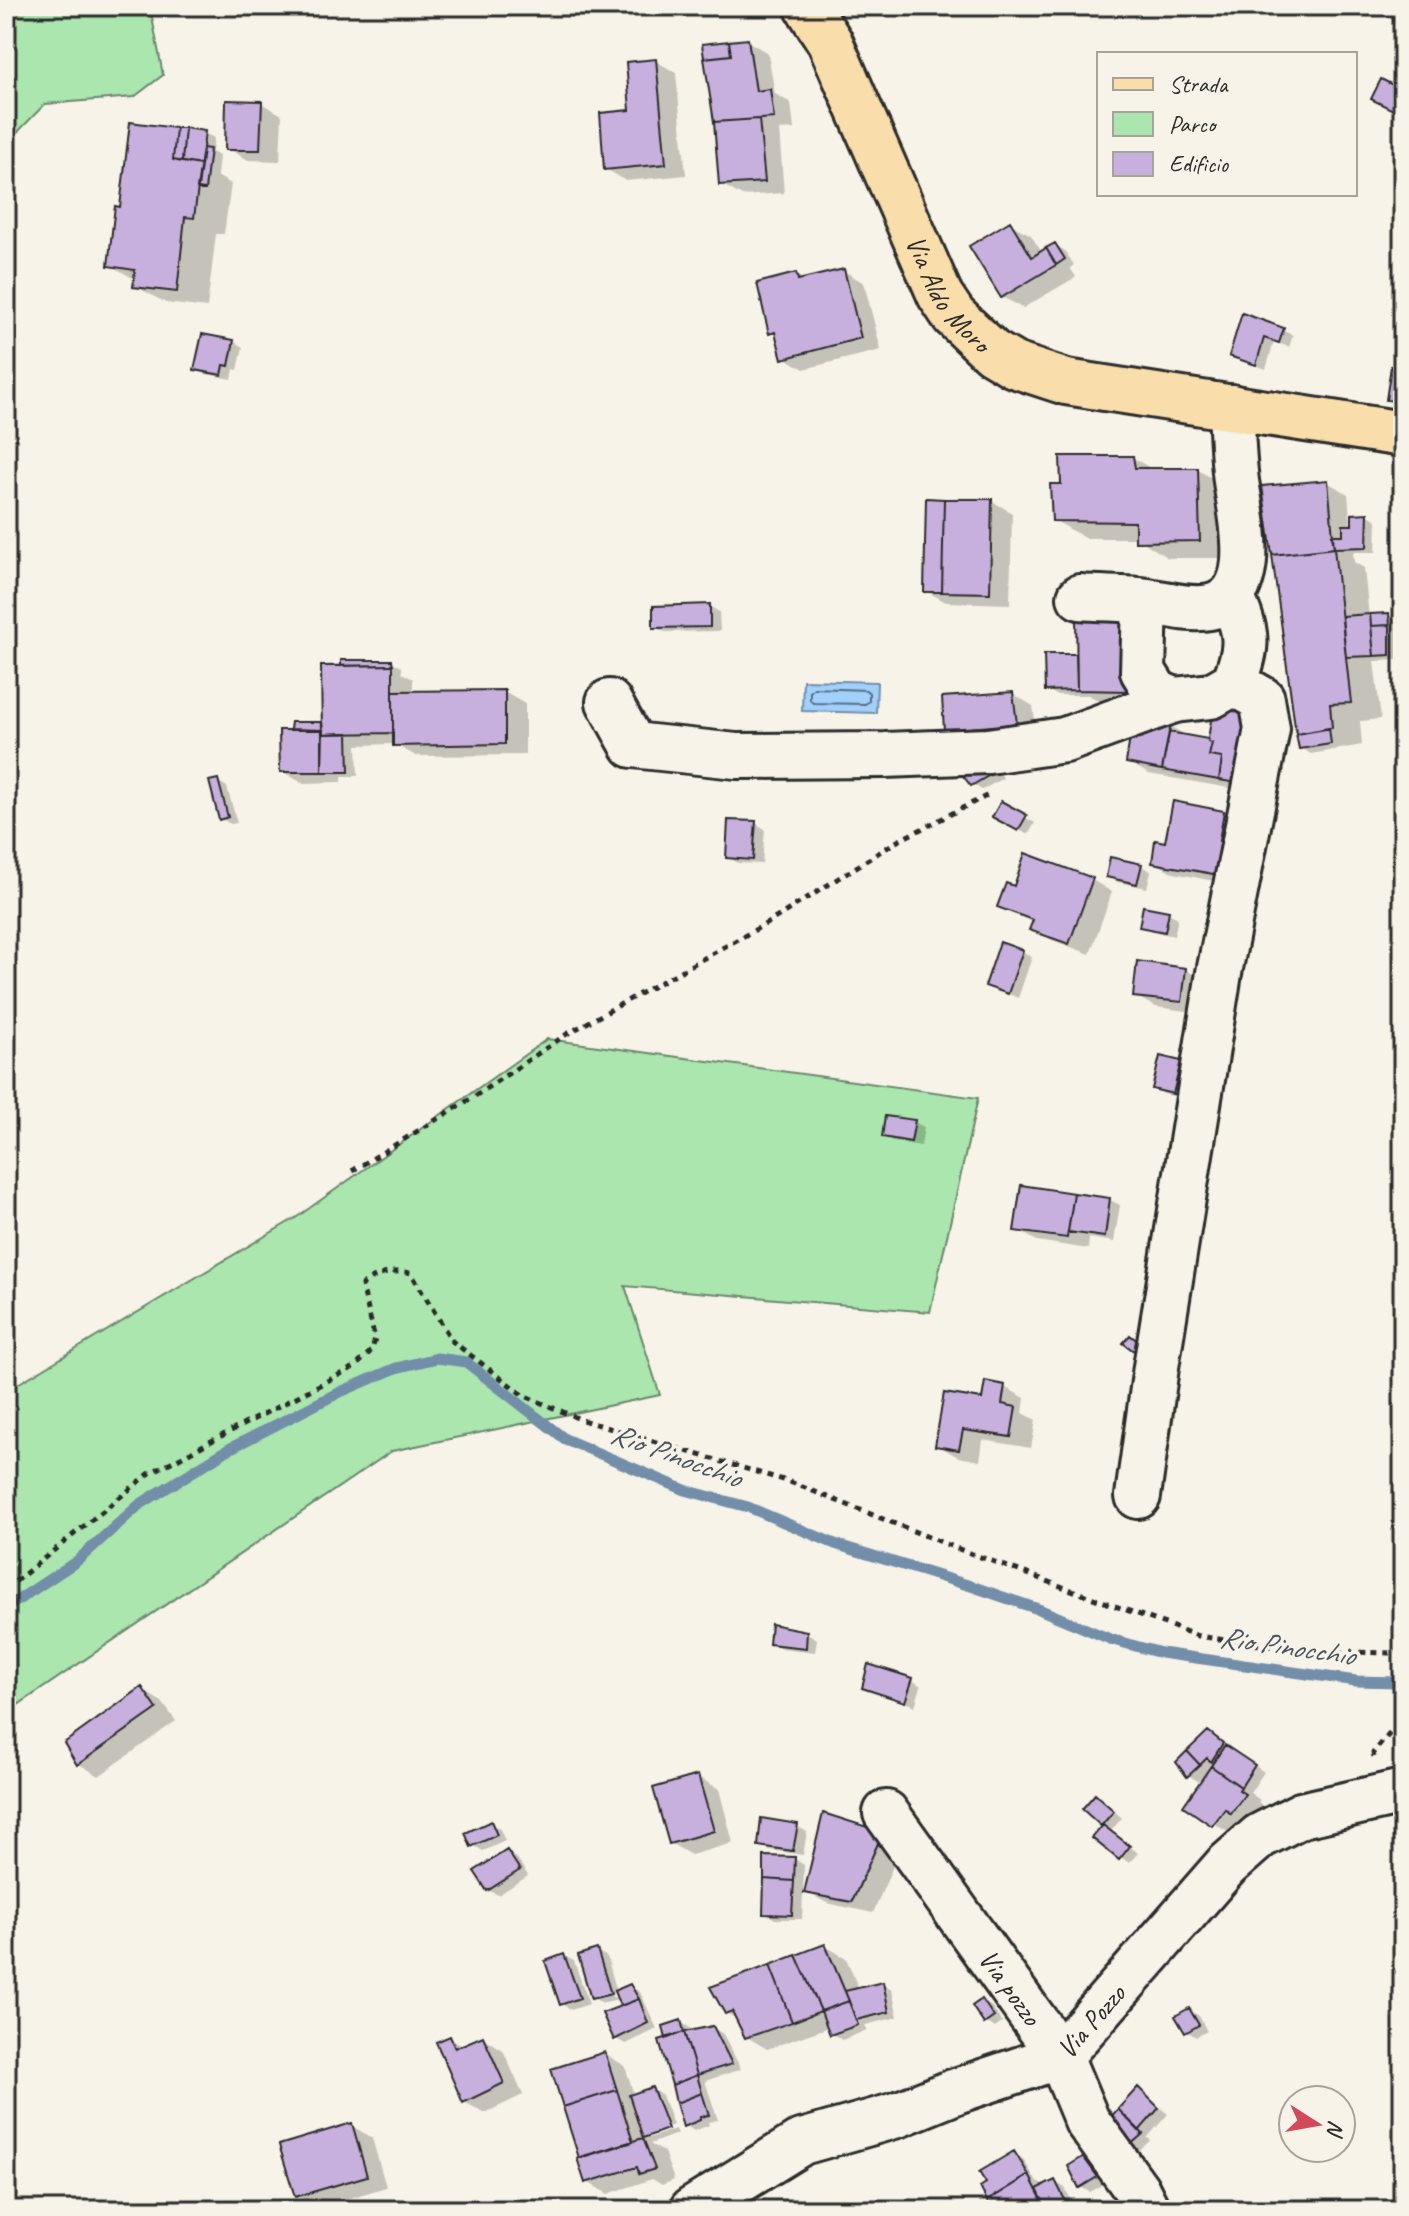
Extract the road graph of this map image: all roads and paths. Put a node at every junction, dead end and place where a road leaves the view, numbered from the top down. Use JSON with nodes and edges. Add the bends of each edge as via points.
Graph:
{"nodes":[{"id":1,"x":807,"y":6,"type":"edge"},
{"id":2,"x":1231,"y":407,"type":"junction"},
{"id":3,"x":1403,"y":434,"type":"edge"},
{"id":4,"x":1231,"y":596,"type":"junction"},
{"id":5,"x":1080,"y":597,"type":"dead end"},
{"id":6,"x":1145,"y":601,"type":"junction"},
{"id":7,"x":1234,"y":683,"type":"junction"},
{"id":8,"x":1174,"y":700,"type":"junction"},
{"id":9,"x":609,"y":702,"type":"dead end"},
{"id":10,"x":997,"y":791,"type":"dead end"},
{"id":11,"x":352,"y":1171,"type":"dead end"},
{"id":12,"x":1138,"y":1496,"type":"dead end"},
{"id":13,"x":6,"y":1589,"type":"edge"},
{"id":14,"x":1403,"y":1649,"type":"edge"},
{"id":15,"x":1403,"y":1792,"type":"edge"},
{"id":16,"x":886,"y":1813,"type":"dead end"},
{"id":17,"x":1060,"y":2056,"type":"junction"},
{"id":18,"x":692,"y":2210,"type":"edge"},
{"id":19,"x":1147,"y":2210,"type":"edge"}],
"edges":[{"from":1,"to":2,"type":"main road","name":"Via Aldo Moro","via":[[830,42],[940,295],[971,334],[1014,365],[1066,382]]},
{"from":2,"to":3,"type":"main road","name":"Via Aldo Moro"},
{"from":2,"to":4,"type":"street","via":[[1244,528],[1244,565]]},
{"from":4,"to":6,"type":"street","via":[[1210,607]]},
{"from":4,"to":7,"type":"street","via":[[1244,623],[1246,655]]},
{"from":5,"to":6,"type":"street"},
{"from":6,"to":8,"type":"street","via":[[1143,671],[1156,692]]},
{"from":7,"to":8,"type":"street","via":[[1211,696]]},
{"from":7,"to":12,"type":"street","via":[[1262,699],[1267,729],[1219,973]]},
{"from":8,"to":9,"type":"street","via":[[1065,740],[988,751],[825,756],[736,756],[633,745]]},
{"from":10,"to":11,"type":"path","via":[[894,843],[771,921],[567,1034]]},
{"from":13,"to":14,"type":"path","via":[[150,1473],[356,1366],[375,1339],[362,1285],[399,1270],[411,1273],[452,1341],[523,1395],[582,1420],[790,1482],[1198,1636],[1301,1651]]},
{"from":15,"to":17,"type":"street","name":"Via Pozzo","via":[[1301,1815],[1260,1836],[1226,1866]]},
{"from":16,"to":17,"type":"street","name":"Via pozzo"},
{"from":17,"to":18,"type":"street","name":"Via Pozzo","via":[[897,2115],[802,2142]]},
{"from":17,"to":19,"type":"street","name":"Via pozzo","via":[[1087,2121]]}]}
